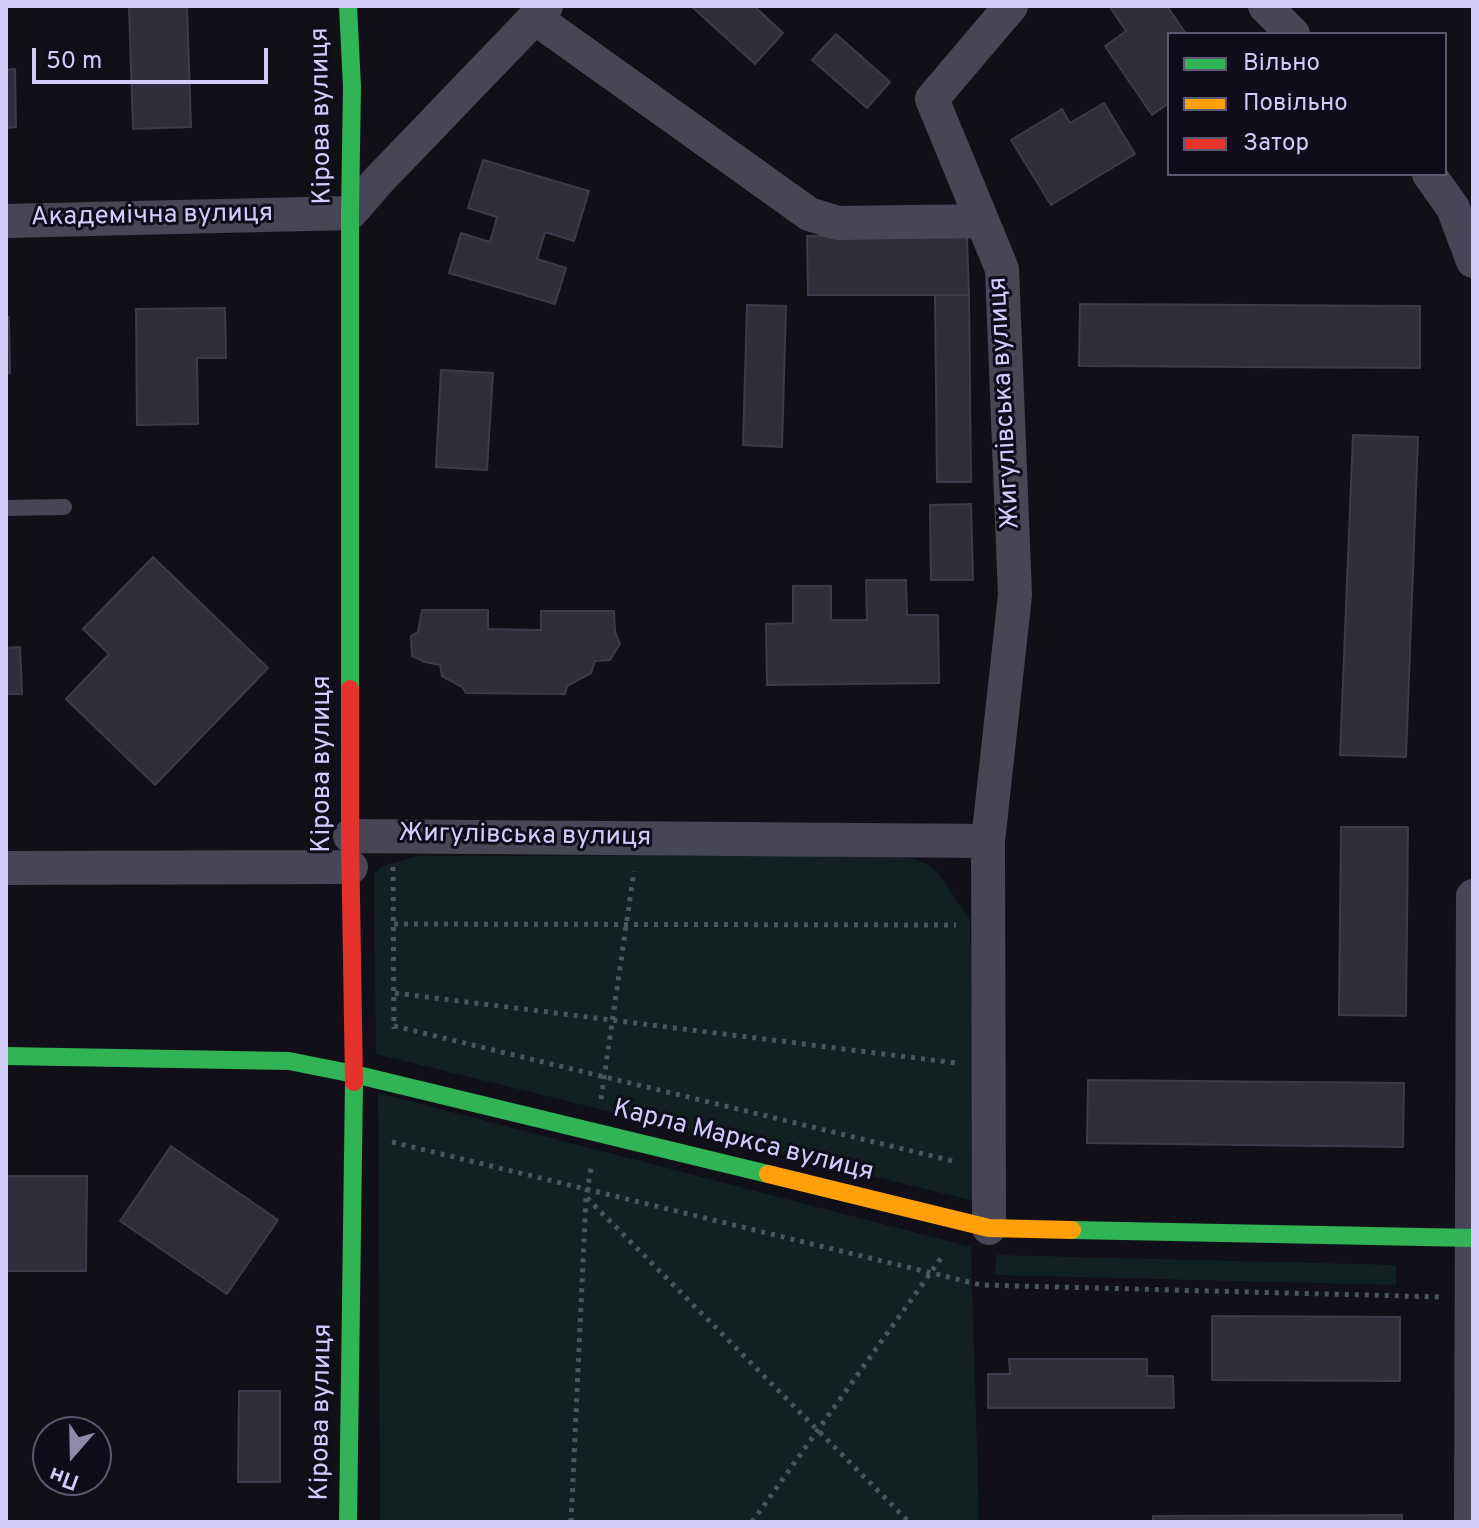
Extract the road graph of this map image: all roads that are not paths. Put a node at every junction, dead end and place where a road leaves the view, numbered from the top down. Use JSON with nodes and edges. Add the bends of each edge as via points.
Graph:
{"nodes":[{"id":1,"x":348,"y":6,"type":"edge"},
{"id":2,"x":1011,"y":6,"type":"edge"},
{"id":3,"x":1265,"y":6,"type":"edge"},
{"id":4,"x":540,"y":12,"type":"edge"},
{"id":5,"x":1291,"y":32,"type":"edge"},
{"id":6,"x":1430,"y":176,"type":"edge"},
{"id":7,"x":350,"y":213,"type":"junction"},
{"id":8,"x":6,"y":221,"type":"edge"},
{"id":9,"x":982,"y":221,"type":"junction"},
{"id":10,"x":1473,"y":261,"type":"edge"},
{"id":11,"x":64,"y":507,"type":"dead end"},
{"id":12,"x":6,"y":508,"type":"edge"},
{"id":13,"x":988,"y":841,"type":"junction"},
{"id":14,"x":350,"y":851,"type":"junction"},
{"id":15,"x":6,"y":868,"type":"edge"},
{"id":16,"x":1473,"y":896,"type":"edge"},
{"id":17,"x":6,"y":1056,"type":"edge"},
{"id":18,"x":354,"y":1074,"type":"junction"},
{"id":19,"x":989,"y":1228,"type":"junction"},
{"id":20,"x":1472,"y":1238,"type":"edge"},
{"id":21,"x":348,"y":1522,"type":"edge"},
{"id":22,"x":1471,"y":1522,"type":"edge"}],
"edges":[{"from":1,"to":7,"type":"main road","name":"Кірова вулиця"},
{"from":2,"to":9,"type":"street","name":"Жигулівська вулиця","via":[[932,99]]},
{"from":3,"to":5,"type":"street"},
{"from":4,"to":7,"type":"street"},
{"from":4,"to":9,"type":"street","via":[[809,214],[838,223]]},
{"from":6,"to":10,"type":"street","via":[[1453,208]]},
{"from":7,"to":8,"type":"street","name":"Академічна вулиця"},
{"from":7,"to":14,"type":"main road","name":"Кірова вулиця"},
{"from":9,"to":13,"type":"street","name":"Жигулівська вулиця","via":[[1002,269],[1015,595]]},
{"from":11,"to":12,"type":"lane"},
{"from":13,"to":14,"type":"street","name":"Жигулівська вулиця","via":[[638,838]]},
{"from":13,"to":19,"type":"street","name":"Жигулівська вулиця"},
{"from":14,"to":15,"type":"street","name":"Жигулівська вулиця"},
{"from":14,"to":18,"type":"main road","name":"Кірова вулиця"},
{"from":16,"to":20,"type":"street"},
{"from":17,"to":18,"type":"main road","name":"Карла Маркса вулиця","via":[[289,1061]]},
{"from":18,"to":19,"type":"main road","name":"Карла Маркса вулиця"},
{"from":18,"to":21,"type":"main road","name":"Кірова вулиця"},
{"from":19,"to":20,"type":"main road","name":"Карла Маркса вулиця"},
{"from":20,"to":22,"type":"street"}]}
